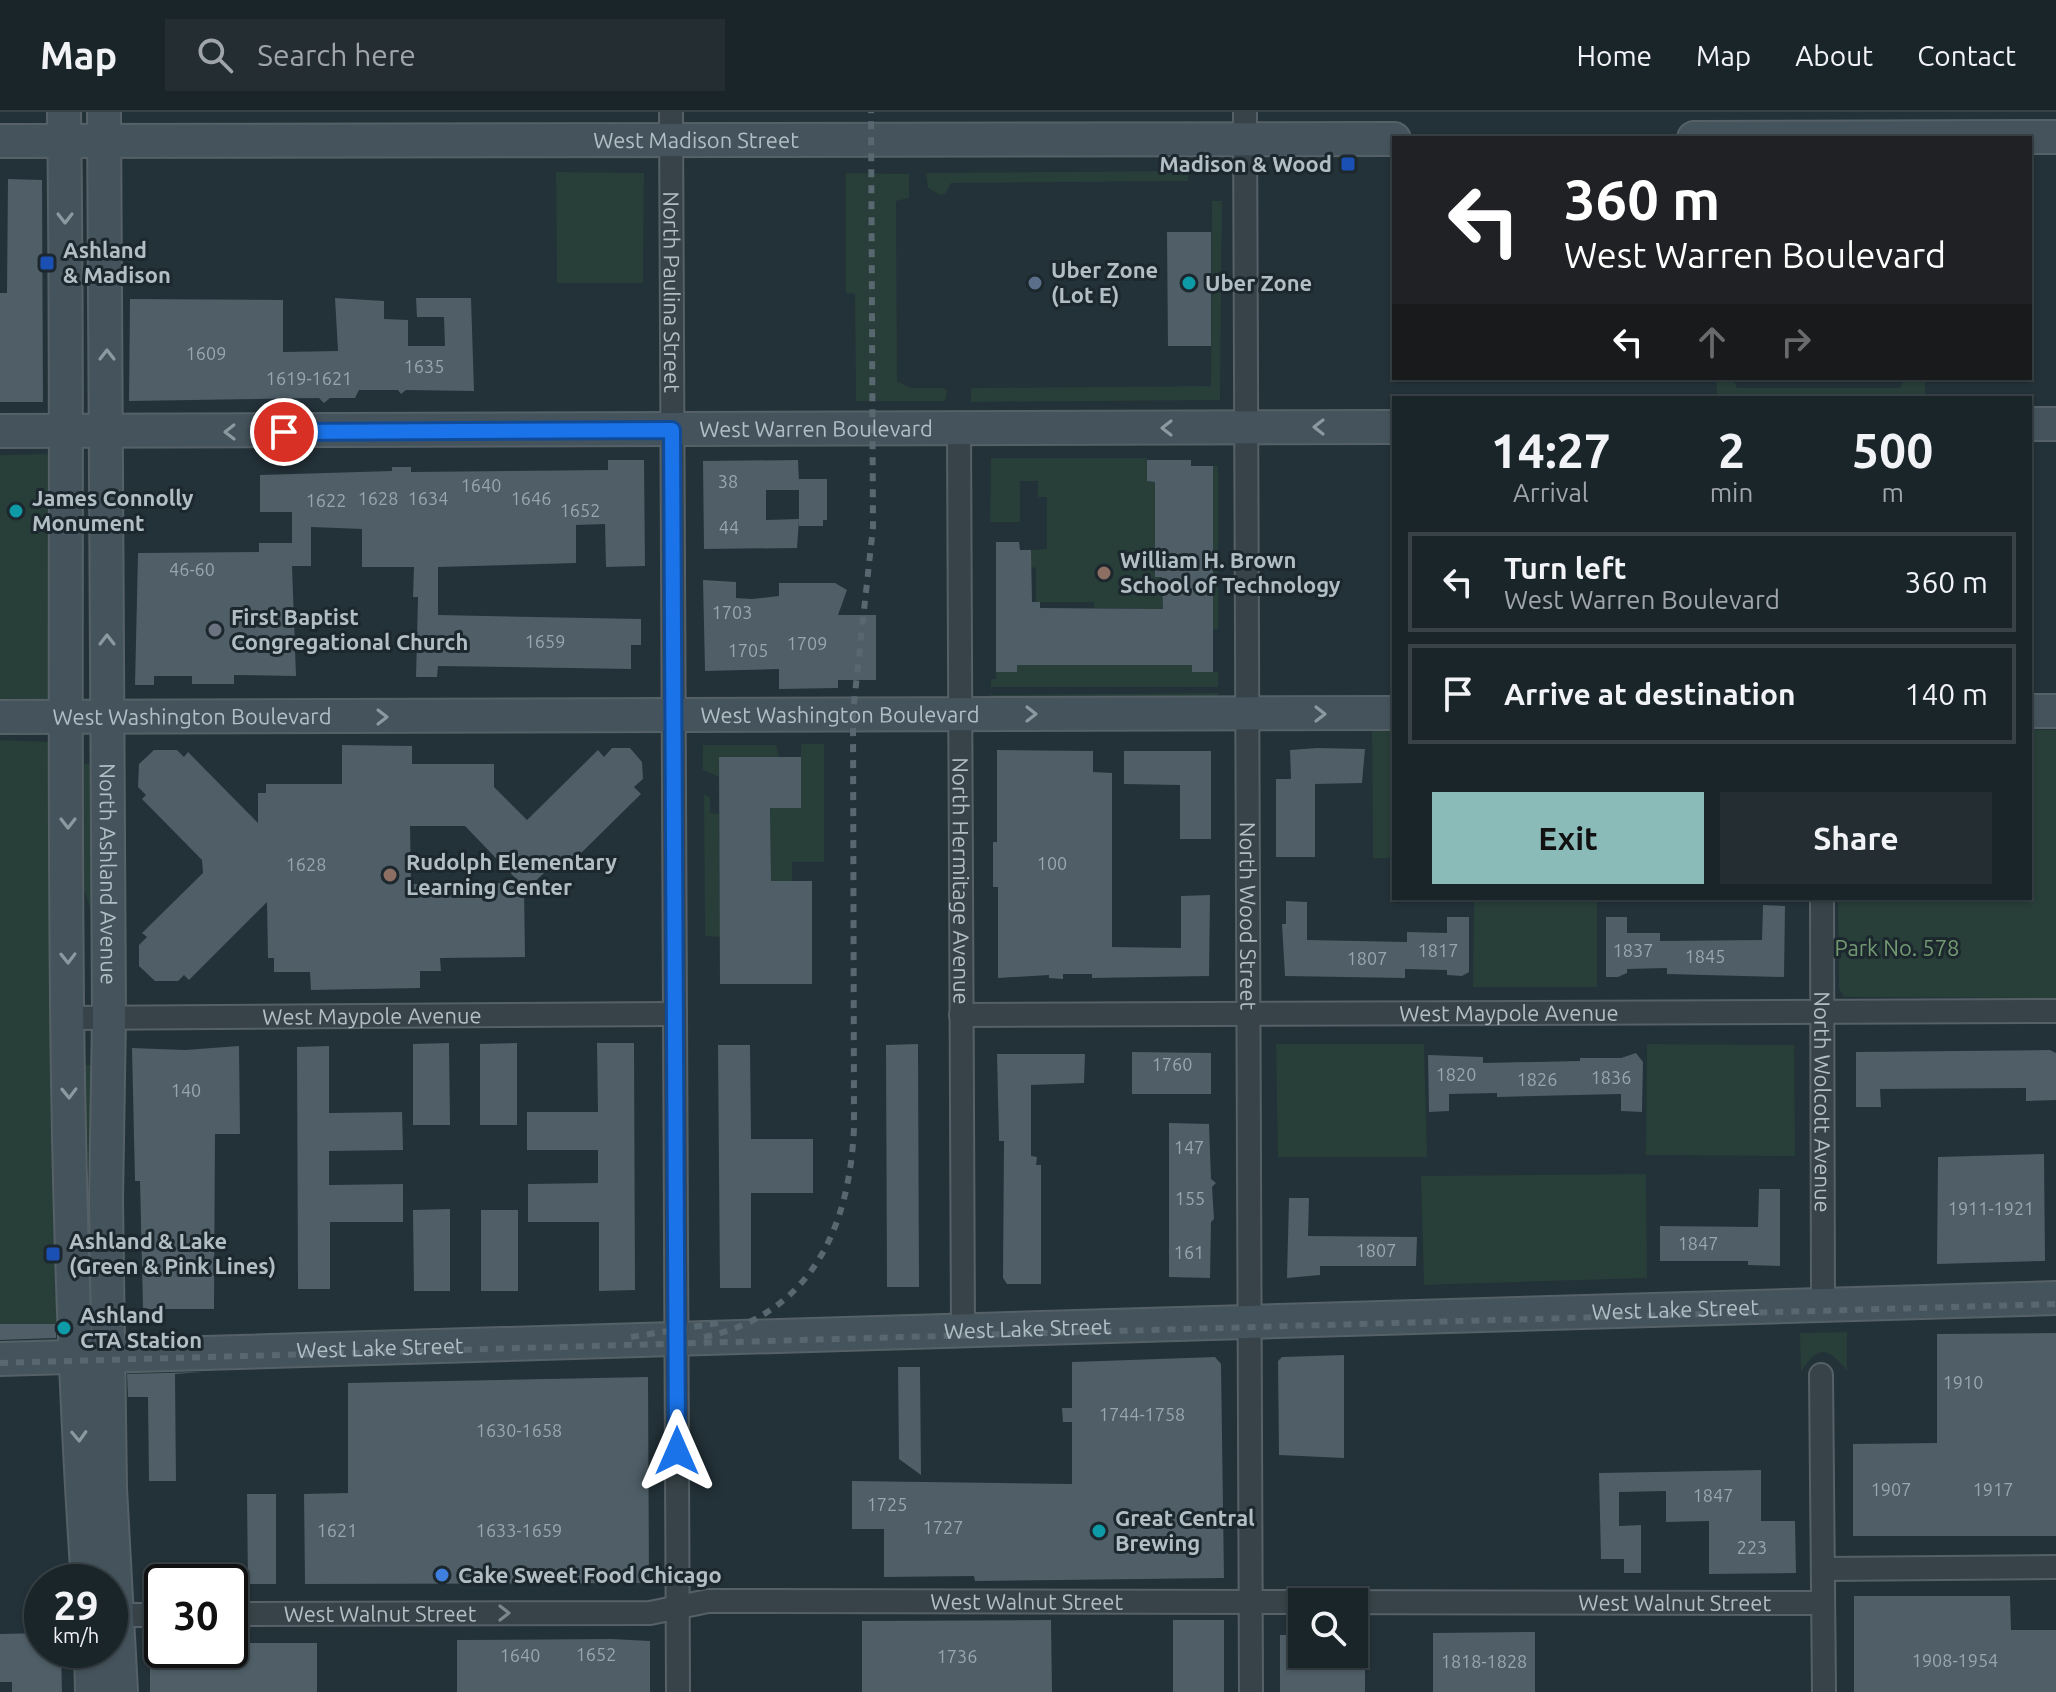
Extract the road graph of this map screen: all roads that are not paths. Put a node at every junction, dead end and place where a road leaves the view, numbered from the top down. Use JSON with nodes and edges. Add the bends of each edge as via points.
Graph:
{"nodes":[{"id":1,"x":64,"y":126,"type":"edge"},
{"id":2,"x":104,"y":126,"type":"edge"},
{"id":3,"x":671,"y":126,"type":"edge"},
{"id":4,"x":1245,"y":126,"type":"edge"},
{"id":5,"x":2032,"y":137,"type":"edge"},
{"id":6,"x":2056,"y":137,"type":"edge"},
{"id":7,"x":1392,"y":139,"type":"edge"},
{"id":8,"x":0,"y":141,"type":"edge"},
{"id":9,"x":2032,"y":424,"type":"edge"},
{"id":10,"x":2056,"y":424,"type":"edge"},
{"id":11,"x":1392,"y":427,"type":"edge"},
{"id":12,"x":1245,"y":428,"type":"junction"},
{"id":13,"x":959,"y":429,"type":"junction"},
{"id":14,"x":672,"y":430,"type":"junction"},
{"id":15,"x":0,"y":431,"type":"edge"},
{"id":16,"x":66,"y":432,"type":"junction"},
{"id":17,"x":106,"y":433,"type":"junction"},
{"id":18,"x":2032,"y":711,"type":"edge"},
{"id":19,"x":2056,"y":711,"type":"edge"},
{"id":20,"x":1392,"y":713,"type":"edge"},
{"id":21,"x":1246,"y":714,"type":"junction"},
{"id":22,"x":960,"y":715,"type":"junction"},
{"id":23,"x":673,"y":716,"type":"junction"},
{"id":24,"x":0,"y":717,"type":"edge"},
{"id":25,"x":108,"y":718,"type":"junction"},
{"id":26,"x":67,"y":719,"type":"junction"},
{"id":27,"x":1822,"y":900,"type":"edge"},
{"id":28,"x":2056,"y":1011,"type":"edge"},
{"id":29,"x":1822,"y":1012,"type":"junction"},
{"id":30,"x":674,"y":1014,"type":"junction"},
{"id":31,"x":1248,"y":1014,"type":"junction"},
{"id":32,"x":961,"y":1015,"type":"junction"},
{"id":33,"x":68,"y":1018,"type":"junction"},
{"id":34,"x":109,"y":1018,"type":"junction"},
{"id":35,"x":2056,"y":1298,"type":"edge"},
{"id":36,"x":1823,"y":1306,"type":"junction"},
{"id":37,"x":1249,"y":1323,"type":"junction"},
{"id":38,"x":963,"y":1332,"type":"junction"},
{"id":39,"x":675,"y":1341,"type":"junction"},
{"id":40,"x":102,"y":1358,"type":"junction"},
{"id":41,"x":0,"y":1359,"type":"edge"},
{"id":42,"x":1821,"y":1375,"type":"dead end"},
{"id":43,"x":89,"y":1564,"type":"edge"},
{"id":44,"x":122,"y":1564,"type":"edge"},
{"id":45,"x":2056,"y":1567,"type":"edge"},
{"id":46,"x":1823,"y":1569,"type":"junction"},
{"id":47,"x":1251,"y":1601,"type":"junction"},
{"id":48,"x":1823,"y":1603,"type":"junction"},
{"id":49,"x":678,"y":1607,"type":"junction"},
{"id":50,"x":248,"y":1614,"type":"edge"},
{"id":51,"x":91,"y":1668,"type":"edge"},
{"id":52,"x":120,"y":1668,"type":"edge"},
{"id":53,"x":92,"y":1692,"type":"edge"},
{"id":54,"x":121,"y":1692,"type":"edge"},
{"id":55,"x":678,"y":1692,"type":"edge"},
{"id":56,"x":1251,"y":1692,"type":"edge"},
{"id":57,"x":1824,"y":1692,"type":"edge"}],
"edges":[{"from":1,"to":2,"type":"main road","name":"West Madison Street"},
{"from":1,"to":8,"type":"main road","name":"West Madison Street"},
{"from":1,"to":16,"type":"main road","name":"North Ashland Avenue","one_way":true},
{"from":2,"to":3,"type":"main road","name":"West Madison Street"},
{"from":17,"to":2,"type":"main road","name":"North Ashland Avenue","one_way":true},
{"from":3,"to":4,"type":"main road","name":"West Madison Street"},
{"from":3,"to":14,"type":"street","name":"North Paulina Street"},
{"from":4,"to":7,"type":"main road","name":"West Madison Street"},
{"from":4,"to":12,"type":"street","name":"North Wood Street"},
{"from":5,"to":6,"type":"main road"},
{"from":9,"to":10,"type":"main road"},
{"from":11,"to":12,"type":"main road","name":"West Warren Boulevard","one_way":true},
{"from":12,"to":13,"type":"main road","name":"West Warren Boulevard","one_way":true},
{"from":12,"to":21,"type":"street","name":"North Wood Street"},
{"from":13,"to":14,"type":"main road","name":"West Warren Boulevard"},
{"from":13,"to":22,"type":"street","name":"North Hermitage Avenue"},
{"from":14,"to":17,"type":"main road","name":"West Warren Boulevard","one_way":true},
{"from":14,"to":23,"type":"street","name":"North Paulina Street"},
{"from":15,"to":16,"type":"main road","name":"West Warren Boulevard"},
{"from":16,"to":17,"type":"main road","name":"West Warren Boulevard"},
{"from":16,"to":26,"type":"main road","name":"North Ashland Avenue"},
{"from":25,"to":17,"type":"main road","name":"North Ashland Avenue","one_way":true},
{"from":18,"to":19,"type":"main road"},
{"from":21,"to":20,"type":"main road","name":"West Washington Boulevard","one_way":true},
{"from":22,"to":21,"type":"main road","name":"West Washington Boulevard","one_way":true},
{"from":21,"to":31,"type":"street","name":"North Wood Street"},
{"from":22,"to":23,"type":"main road","name":"West Washington Boulevard"},
{"from":22,"to":32,"type":"street","name":"North Hermitage Avenue"},
{"from":25,"to":23,"type":"main road","name":"West Washington Boulevard","one_way":true},
{"from":23,"to":30,"type":"street","name":"North Paulina Street"},
{"from":24,"to":26,"type":"main road","name":"West Washington Boulevard"},
{"from":25,"to":26,"type":"main road","name":"West Washington Boulevard"},
{"from":25,"to":34,"type":"main road","name":"North Ashland Avenue"},
{"from":26,"to":33,"type":"main road","name":"North Ashland Avenue","one_way":true},
{"from":27,"to":29,"type":"street","name":"North Wolcott Avenue"},
{"from":28,"to":29,"type":"street","name":"West Maypole Avenue"},
{"from":29,"to":31,"type":"street","name":"West Maypole Avenue"},
{"from":29,"to":36,"type":"street","name":"North Wolcott Avenue"},
{"from":30,"to":34,"type":"street","name":"West Maypole Avenue"},
{"from":30,"to":39,"type":"street","name":"North Paulina Street"},
{"from":31,"to":32,"type":"street","name":"West Maypole Avenue"},
{"from":31,"to":37,"type":"street","name":"North Wood Street"},
{"from":32,"to":38,"type":"street","name":"North Hermitage Avenue"},
{"from":33,"to":34,"type":"street","name":"West Maypole Avenue"},
{"from":33,"to":40,"type":"main road","name":"North Ashland Avenue","one_way":true,"via":[[71,1167]]},
{"from":34,"to":40,"type":"main road","name":"North Ashland Avenue"},
{"from":35,"to":36,"type":"main road","name":"West Lake Street"},
{"from":36,"to":37,"type":"main road","name":"West Lake Street"},
{"from":37,"to":38,"type":"main road","name":"West Lake Street"},
{"from":37,"to":47,"type":"street","name":"North Wood Street"},
{"from":38,"to":39,"type":"main road","name":"West Lake Street"},
{"from":39,"to":40,"type":"main road","name":"West Lake Street"},
{"from":39,"to":49,"type":"street","name":"North Paulina Street"},
{"from":40,"to":41,"type":"main road","name":"West Lake Street"},
{"from":40,"to":43,"type":"main road","name":"North Ashland Avenue","one_way":true},
{"from":40,"to":44,"type":"main road","name":"North Ashland Avenue","via":[[129,1487]]},
{"from":42,"to":46,"type":"street"},
{"from":45,"to":46,"type":"street"},
{"from":46,"to":48,"type":"street"},
{"from":47,"to":48,"type":"street","name":"West Walnut Street"},
{"from":47,"to":49,"type":"street","name":"West Walnut Street","via":[[708,1601]]},
{"from":47,"to":56,"type":"street","name":"North Wood Street"},
{"from":48,"to":57,"type":"street"},
{"from":50,"to":49,"type":"street","name":"West Walnut Street","one_way":true,"via":[[650,1613]]},
{"from":49,"to":55,"type":"street","name":"North Paulina Street"},
{"from":51,"to":53,"type":"main road"},
{"from":52,"to":54,"type":"main road","name":"North Ashland Avenue"}]}
